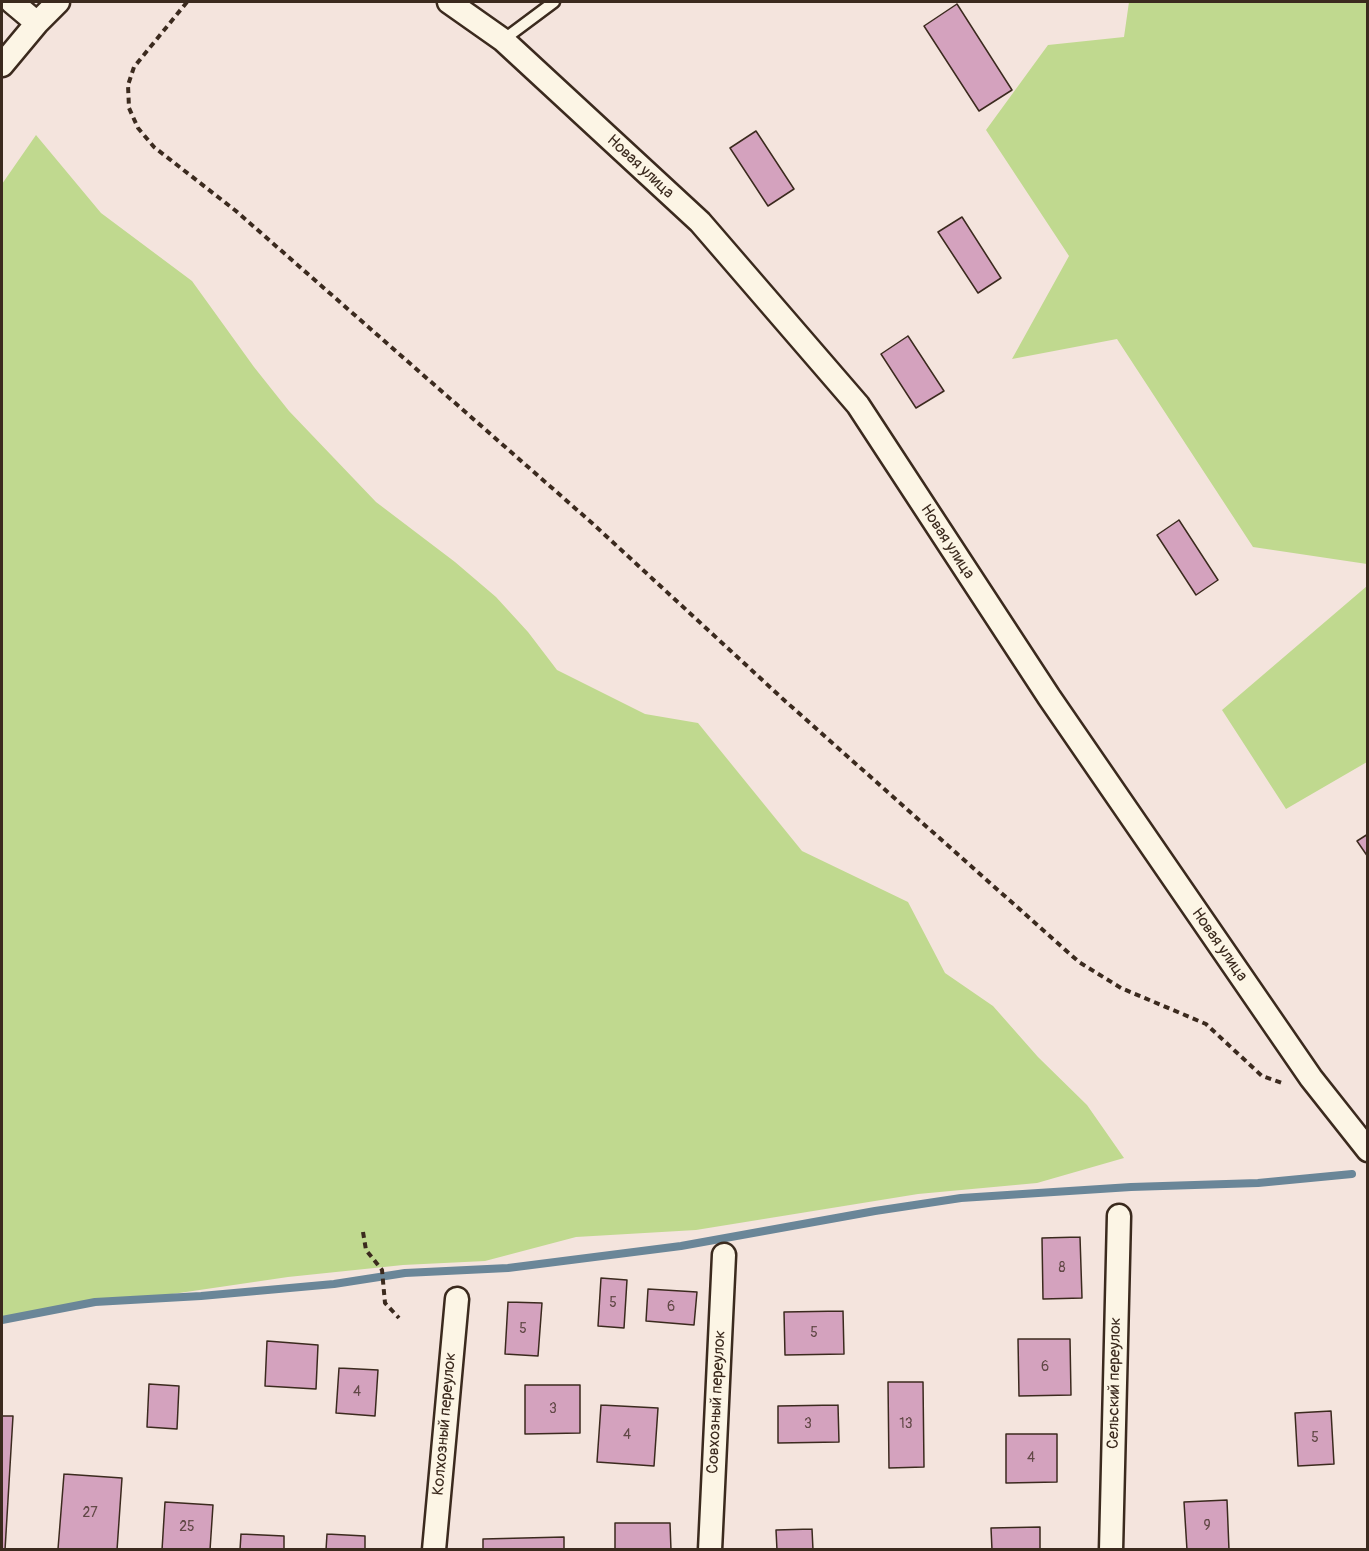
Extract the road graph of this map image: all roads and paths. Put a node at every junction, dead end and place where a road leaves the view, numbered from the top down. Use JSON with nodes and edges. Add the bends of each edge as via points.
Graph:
{"nodes":[{"id":1,"x":12,"y":2,"type":"edge"},
{"id":2,"x":58,"y":2,"type":"edge"},
{"id":3,"x":187,"y":2,"type":"edge"},
{"id":4,"x":449,"y":2,"type":"edge"},
{"id":5,"x":554,"y":2,"type":"edge"},
{"id":6,"x":37,"y":23,"type":"junction"},
{"id":7,"x":503,"y":40,"type":"junction"},
{"id":8,"x":2,"y":65,"type":"edge"},
{"id":9,"x":1311,"y":1078,"type":"junction"},
{"id":10,"x":1368,"y":1150,"type":"edge"},
{"id":11,"x":1119,"y":1216,"type":"dead end"},
{"id":12,"x":363,"y":1232,"type":"dead end"},
{"id":13,"x":724,"y":1255,"type":"dead end"},
{"id":14,"x":457,"y":1299,"type":"dead end"},
{"id":15,"x":399,"y":1318,"type":"dead end"},
{"id":16,"x":434,"y":1550,"type":"edge"},
{"id":17,"x":710,"y":1550,"type":"edge"},
{"id":18,"x":1111,"y":1550,"type":"edge"}],
"edges":[{"from":1,"to":6,"type":"street"},
{"from":2,"to":6,"type":"street"},
{"from":3,"to":9,"type":"path","via":[[134,67],[128,85],[129,108],[138,128],[154,147],[236,211],[592,523],[1079,962],[1121,988],[1206,1024],[1262,1076],[1291,1086]]},
{"from":4,"to":7,"type":"street","name":"Новая улица"},
{"from":5,"to":7,"type":"lane"},
{"from":6,"to":8,"type":"street"},
{"from":7,"to":9,"type":"street","name":"Новая улица","via":[[700,222],[858,405],[1049,697]]},
{"from":9,"to":10,"type":"street","name":"Новая улица"},
{"from":11,"to":18,"type":"street","name":"Сельский переулок"},
{"from":12,"to":15,"type":"path","via":[[366,1250],[382,1270],[385,1303]]},
{"from":13,"to":17,"type":"street","name":"Совхозный переулок"},
{"from":14,"to":16,"type":"street","name":"Колхозный переулок"}]}
